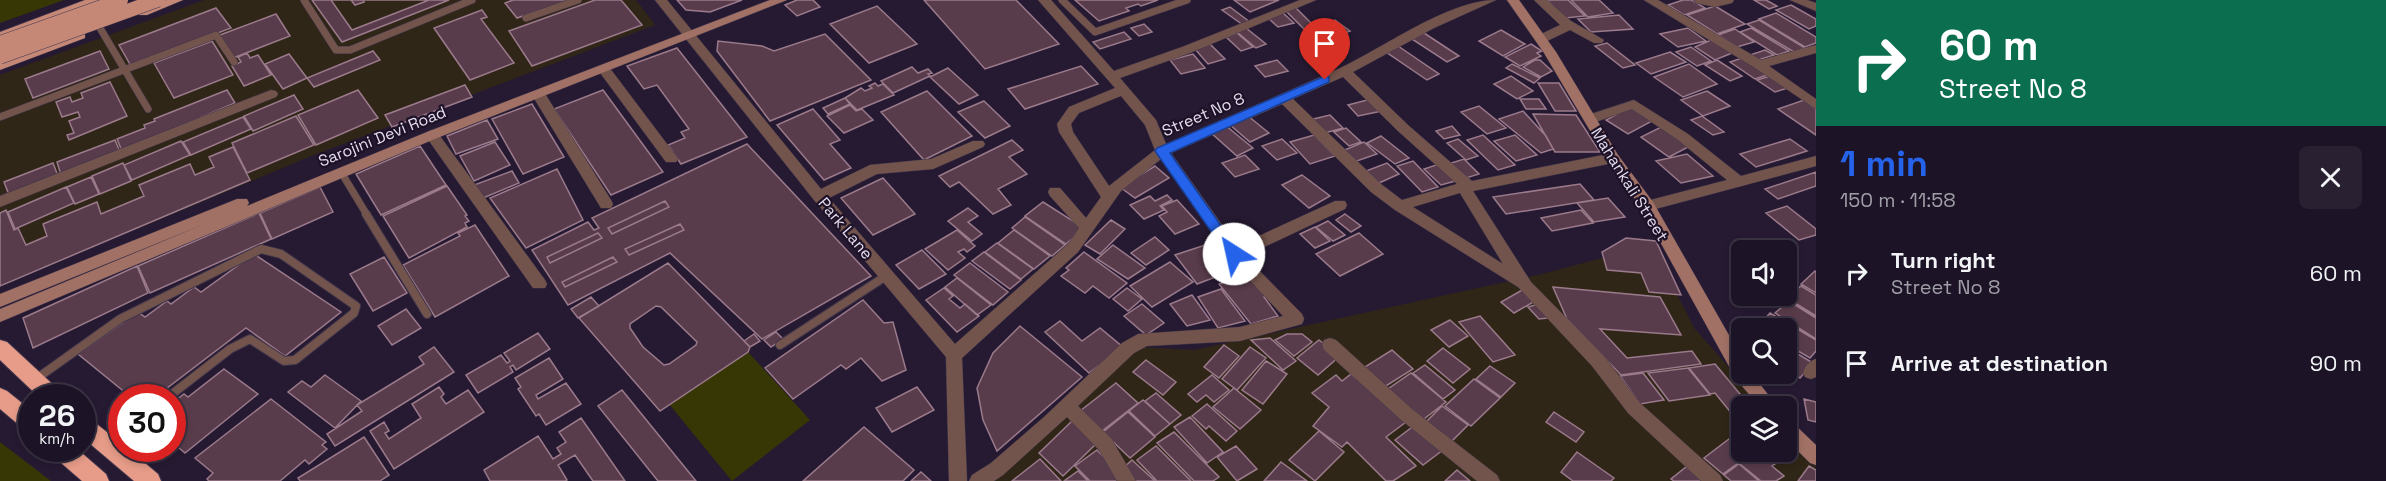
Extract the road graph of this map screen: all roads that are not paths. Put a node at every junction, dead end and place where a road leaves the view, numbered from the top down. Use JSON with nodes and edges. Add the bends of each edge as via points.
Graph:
{"nodes":[{"id":1,"x":96,"y":0,"type":"edge"},
{"id":2,"x":121,"y":0,"type":"edge"},
{"id":3,"x":158,"y":0,"type":"edge"},
{"id":4,"x":177,"y":0,"type":"edge"},
{"id":5,"x":304,"y":0,"type":"edge"},
{"id":6,"x":472,"y":0,"type":"edge"},
{"id":7,"x":578,"y":0,"type":"edge"},
{"id":8,"x":661,"y":0,"type":"edge"},
{"id":9,"x":757,"y":0,"type":"edge"},
{"id":10,"x":782,"y":0,"type":"edge"},
{"id":11,"x":1044,"y":0,"type":"edge"},
{"id":12,"x":1062,"y":0,"type":"edge"},
{"id":13,"x":1187,"y":0,"type":"edge"},
{"id":14,"x":1310,"y":0,"type":"edge"},
{"id":15,"x":1490,"y":0,"type":"edge"},
{"id":16,"x":1513,"y":0,"type":"edge"},
{"id":17,"x":1540,"y":0,"type":"edge"},
{"id":18,"x":1650,"y":0,"type":"edge"},
{"id":19,"x":1700,"y":0,"type":"edge"},
{"id":20,"x":1728,"y":0,"type":"edge"},
{"id":21,"x":1796,"y":0,"type":"edge"},
{"id":22,"x":1816,"y":7,"type":"edge"},
{"id":23,"x":75,"y":8,"type":"junction"},
{"id":24,"x":526,"y":18,"type":"dead end"},
{"id":25,"x":1566,"y":23,"type":"junction"},
{"id":26,"x":95,"y":30,"type":"junction"},
{"id":27,"x":687,"y":32,"type":"junction"},
{"id":28,"x":0,"y":36,"type":"edge"},
{"id":29,"x":1541,"y":39,"type":"junction"},
{"id":30,"x":1598,"y":40,"type":"dead end"},
{"id":31,"x":0,"y":43,"type":"edge"},
{"id":32,"x":1816,"y":50,"type":"edge"},
{"id":33,"x":0,"y":57,"type":"edge"},
{"id":34,"x":234,"y":63,"type":"dead end"},
{"id":35,"x":0,"y":66,"type":"edge"},
{"id":36,"x":1759,"y":66,"type":"junction"},
{"id":37,"x":125,"y":70,"type":"junction"},
{"id":38,"x":604,"y":70,"type":"junction"},
{"id":39,"x":1345,"y":71,"type":"junction"},
{"id":40,"x":1112,"y":76,"type":"junction"},
{"id":41,"x":1123,"y":90,"type":"junction"},
{"id":42,"x":271,"y":94,"type":"dead end"},
{"id":43,"x":539,"y":94,"type":"junction"},
{"id":44,"x":1284,"y":98,"type":"junction"},
{"id":45,"x":1816,"y":105,"type":"edge"},
{"id":46,"x":148,"y":109,"type":"dead end"},
{"id":47,"x":0,"y":117,"type":"edge"},
{"id":48,"x":1590,"y":119,"type":"junction"},
{"id":49,"x":432,"y":135,"type":"junction"},
{"id":50,"x":978,"y":144,"type":"dead end"},
{"id":51,"x":1162,"y":151,"type":"junction"},
{"id":52,"x":1613,"y":158,"type":"junction"},
{"id":53,"x":671,"y":159,"type":"dead end"},
{"id":54,"x":1816,"y":161,"type":"edge"},
{"id":55,"x":341,"y":172,"type":"junction"},
{"id":56,"x":1740,"y":182,"type":"junction"},
{"id":57,"x":1467,"y":187,"type":"junction"},
{"id":58,"x":1055,"y":192,"type":"dead end"},
{"id":59,"x":819,"y":196,"type":"junction"},
{"id":60,"x":1109,"y":198,"type":"junction"},
{"id":61,"x":0,"y":202,"type":"edge"},
{"id":62,"x":606,"y":204,"type":"dead end"},
{"id":63,"x":1340,"y":205,"type":"dead end"},
{"id":64,"x":1400,"y":206,"type":"junction"},
{"id":65,"x":1648,"y":206,"type":"junction"},
{"id":66,"x":1087,"y":228,"type":"junction"},
{"id":67,"x":1234,"y":254,"type":"junction"},
{"id":68,"x":886,"y":276,"type":"junction"},
{"id":69,"x":539,"y":284,"type":"dead end"},
{"id":70,"x":1525,"y":286,"type":"junction"},
{"id":71,"x":0,"y":301,"type":"edge"},
{"id":72,"x":427,"y":314,"type":"dead end"},
{"id":73,"x":0,"y":316,"type":"edge"},
{"id":74,"x":780,"y":345,"type":"dead end"},
{"id":75,"x":1330,"y":345,"type":"dead end"},
{"id":76,"x":0,"y":348,"type":"edge"},
{"id":77,"x":954,"y":354,"type":"junction"},
{"id":78,"x":1731,"y":355,"type":"edge"},
{"id":79,"x":34,"y":380,"type":"junction"},
{"id":80,"x":38,"y":384,"type":"edge"},
{"id":81,"x":185,"y":384,"type":"edge"},
{"id":82,"x":1751,"y":384,"type":"edge"},
{"id":83,"x":1761,"y":396,"type":"edge"},
{"id":84,"x":0,"y":397,"type":"edge"},
{"id":85,"x":1067,"y":406,"type":"junction"},
{"id":86,"x":18,"y":412,"type":"edge"},
{"id":87,"x":1797,"y":438,"type":"edge"},
{"id":88,"x":1816,"y":458,"type":"edge"},
{"id":89,"x":76,"y":462,"type":"edge"},
{"id":90,"x":134,"y":462,"type":"edge"},
{"id":91,"x":98,"y":481,"type":"edge"},
{"id":92,"x":150,"y":481,"type":"edge"},
{"id":93,"x":958,"y":481,"type":"edge"},
{"id":94,"x":978,"y":481,"type":"edge"},
{"id":95,"x":1127,"y":481,"type":"edge"},
{"id":96,"x":1491,"y":481,"type":"edge"},
{"id":97,"x":1714,"y":481,"type":"edge"}],
"edges":[{"from":1,"to":23,"type":"main road"},
{"from":2,"to":31,"type":"main road","bridge":true},
{"from":3,"to":33,"type":"main road","bridge":true},
{"from":4,"to":26,"type":"main road"},
{"from":5,"to":6,"type":"lane","via":[[336,50],[350,50]]},
{"from":7,"to":24,"type":"lane"},
{"from":8,"to":27,"type":"street","name":"Park Lane"},
{"from":9,"to":27,"type":"main road","name":"Sarojini Devi Road"},
{"from":10,"to":27,"type":"main road","name":"Sarojini Devi Road"},
{"from":11,"to":40,"type":"street"},
{"from":12,"to":13,"type":"lane","via":[[1095,32]]},
{"from":14,"to":40,"type":"street"},
{"from":15,"to":39,"type":"street","name":"Street No 8","via":[[1430,24]]},
{"from":16,"to":29,"type":"main road","name":"Mahankali Street"},
{"from":17,"to":25,"type":"street"},
{"from":18,"to":36,"type":"street"},
{"from":19,"to":20,"type":"street"},
{"from":21,"to":22,"type":"street"},
{"from":23,"to":26,"type":"main road"},
{"from":23,"to":28,"type":"main road"},
{"from":25,"to":29,"type":"street","via":[[1567,27]]},
{"from":25,"to":30,"type":"street"},
{"from":26,"to":35,"type":"main road"},
{"from":26,"to":37,"type":"lane"},
{"from":27,"to":38,"type":"main road","name":"Sarojini Devi Road"},
{"from":27,"to":59,"type":"street","name":"Park Lane"},
{"from":27,"to":71,"type":"main road","name":"Sarojini Devi Road","via":[[428,127]]},
{"from":29,"to":48,"type":"main road","name":"Mahankali Street"},
{"from":32,"to":36,"type":"street"},
{"from":34,"to":37,"type":"lane","via":[[216,35]]},
{"from":36,"to":45,"type":"street"},
{"from":37,"to":46,"type":"lane"},
{"from":37,"to":47,"type":"lane"},
{"from":38,"to":43,"type":"main road","name":"Sarojini Devi Road"},
{"from":38,"to":53,"type":"street"},
{"from":39,"to":44,"type":"street","name":"Street No 8"},
{"from":39,"to":57,"type":"street"},
{"from":40,"to":41,"type":"street"},
{"from":41,"to":51,"type":"street","via":[[1151,123]]},
{"from":41,"to":60,"type":"street","via":[[1074,110],[1064,124]]},
{"from":42,"to":61,"type":"street"},
{"from":43,"to":49,"type":"main road","name":"Sarojini Devi Road"},
{"from":43,"to":62,"type":"street"},
{"from":44,"to":51,"type":"street","name":"Street No 8"},
{"from":44,"to":64,"type":"street","via":[[1376,188]]},
{"from":48,"to":52,"type":"main road","name":"Mahankali Street"},
{"from":48,"to":56,"type":"street","via":[[1634,104]]},
{"from":49,"to":55,"type":"main road","name":"Sarojini Devi Road"},
{"from":49,"to":69,"type":"street"},
{"from":50,"to":59,"type":"street","via":[[933,164],[875,169]]},
{"from":51,"to":60,"type":"street","name":"Street No 8","via":[[1116,187]]},
{"from":51,"to":67,"type":"street"},
{"from":52,"to":57,"type":"street"},
{"from":52,"to":65,"type":"main road","name":"Mahankali Street"},
{"from":54,"to":56,"type":"street"},
{"from":55,"to":72,"type":"lane"},
{"from":55,"to":73,"type":"main road","name":"Sarojini Devi Road"},
{"from":56,"to":65,"type":"street"},
{"from":57,"to":64,"type":"street"},
{"from":57,"to":70,"type":"street"},
{"from":58,"to":66,"type":"street"},
{"from":59,"to":68,"type":"street","name":"Park Lane"},
{"from":60,"to":66,"type":"street","name":"Street No 8"},
{"from":63,"to":67,"type":"street"},
{"from":64,"to":70,"type":"street"},
{"from":65,"to":78,"type":"main road","name":"Mahankali Street"},
{"from":66,"to":77,"type":"street","name":"Street No 8","via":[[1073,248]]},
{"from":67,"to":85,"type":"street","via":[[1296,319],[1240,334],[1144,339],[1128,348]]},
{"from":68,"to":74,"type":"lane"},
{"from":68,"to":77,"type":"street","name":"Park Lane"},
{"from":70,"to":97,"type":"street","via":[[1598,361],[1634,408]]},
{"from":75,"to":96,"type":"street","via":[[1406,414]]},
{"from":76,"to":79,"type":"highway"},
{"from":77,"to":93,"type":"street"},
{"from":79,"to":80,"type":"highway"},
{"from":79,"to":81,"type":"lane","via":[[120,319],[261,249],[281,255],[356,306],[354,313],[295,360],[284,361],[250,339],[230,349]]},
{"from":82,"to":83,"type":"main road","name":"Mahankali Street"},
{"from":84,"to":86,"type":"highway"},
{"from":85,"to":94,"type":"street","via":[[997,469]]},
{"from":85,"to":95,"type":"street","via":[[1105,444]]},
{"from":87,"to":88,"type":"main road"},
{"from":89,"to":91,"type":"highway"},
{"from":90,"to":92,"type":"highway"}]}
